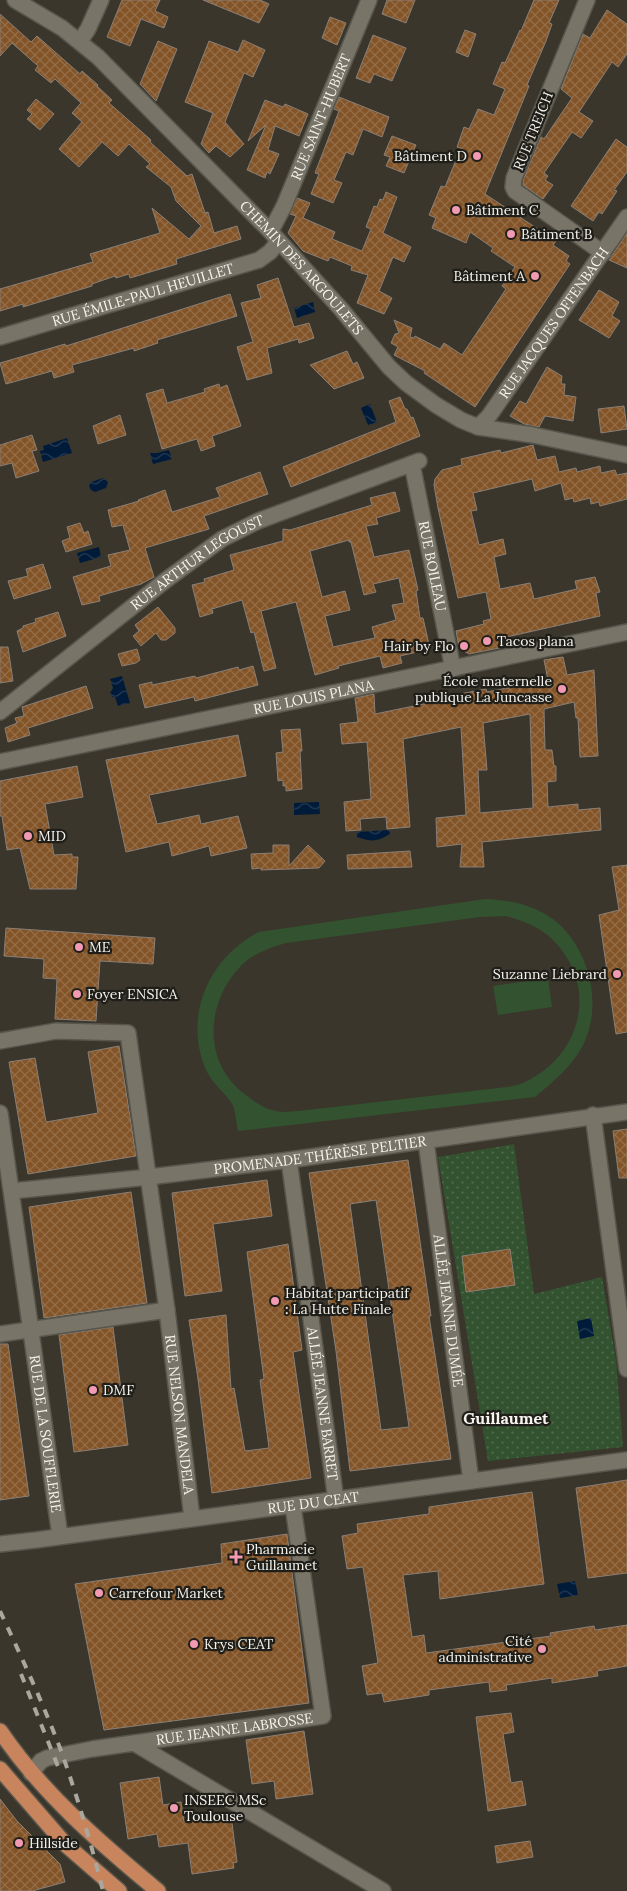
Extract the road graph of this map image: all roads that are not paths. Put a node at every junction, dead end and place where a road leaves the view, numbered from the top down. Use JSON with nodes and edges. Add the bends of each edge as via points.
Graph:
{"nodes":[{"id":1,"x":15,"y":0,"type":"edge"},
{"id":2,"x":101,"y":0,"type":"edge"},
{"id":3,"x":369,"y":0,"type":"edge"},
{"id":4,"x":587,"y":0,"type":"edge"},
{"id":5,"x":80,"y":41,"type":"junction"},
{"id":6,"x":627,"y":217,"type":"edge"},
{"id":7,"x":274,"y":236,"type":"junction"},
{"id":8,"x":603,"y":252,"type":"junction"},
{"id":9,"x":0,"y":337,"type":"edge"},
{"id":10,"x":478,"y":426,"type":"junction"},
{"id":11,"x":627,"y":456,"type":"edge"},
{"id":12,"x":416,"y":462,"type":"joint"},
{"id":13,"x":627,"y":632,"type":"edge"},
{"id":14,"x":453,"y":668,"type":"junction"},
{"id":15,"x":0,"y":712,"type":"edge"},
{"id":16,"x":0,"y":762,"type":"edge"},
{"id":17,"x":0,"y":1041,"type":"edge"},
{"id":18,"x":627,"y":1112,"type":"edge"},
{"id":19,"x":0,"y":1113,"type":"edge"},
{"id":20,"x":593,"y":1115,"type":"junction"},
{"id":21,"x":426,"y":1141,"type":"junction"},
{"id":22,"x":289,"y":1160,"type":"junction"},
{"id":23,"x":149,"y":1177,"type":"junction"},
{"id":24,"x":12,"y":1191,"type":"junction"},
{"id":25,"x":167,"y":1310,"type":"junction"},
{"id":26,"x":31,"y":1331,"type":"junction"},
{"id":27,"x":0,"y":1334,"type":"edge"},
{"id":28,"x":627,"y":1369,"type":"edge"},
{"id":29,"x":627,"y":1460,"type":"edge"},
{"id":30,"x":471,"y":1481,"type":"junction"},
{"id":31,"x":336,"y":1500,"type":"junction"},
{"id":32,"x":293,"y":1506,"type":"junction"},
{"id":33,"x":192,"y":1518,"type":"junction"},
{"id":34,"x":60,"y":1536,"type":"junction"},
{"id":35,"x":0,"y":1544,"type":"edge"},
{"id":36,"x":0,"y":1731,"type":"edge"},
{"id":37,"x":134,"y":1743,"type":"junction"},
{"id":38,"x":0,"y":1769,"type":"edge"},
{"id":39,"x":31,"y":1773,"type":"junction"},
{"id":40,"x":119,"y":1891,"type":"edge"},
{"id":41,"x":158,"y":1891,"type":"edge"},
{"id":42,"x":383,"y":1891,"type":"edge"}],
"edges":[{"from":1,"to":5,"type":"street","name":"CHEMIN DES ARGOULETS"},
{"from":2,"to":5,"type":"street"},
{"from":3,"to":7,"type":"street","name":"RUE SAINT-HUBERT","via":[[274,225]]},
{"from":4,"to":8,"type":"street","name":"RUE TREICH","via":[[513,187]]},
{"from":5,"to":7,"type":"street","name":"CHEMIN DES ARGOULETS"},
{"from":6,"to":8,"type":"street","name":"RUE JACQUES OFFENBACH"},
{"from":7,"to":9,"type":"street","name":"RUE ÉMILE-PAUL HEUILLET","via":[[270,252],[259,260]]},
{"from":7,"to":10,"type":"street","name":"CHEMIN DES ARGOULETS","via":[[406,383],[452,415]]},
{"from":8,"to":10,"type":"street","name":"RUE JACQUES OFFENBACH","via":[[489,416]]},
{"from":10,"to":11,"type":"street","name":"CHEMIN DES ARGOULETS"},
{"from":12,"to":14,"type":"street","name":"RUE BOILEAU"},
{"from":12,"to":15,"type":"street","name":"RUE ARTHUR LEGOUST","via":[[258,521],[222,539]]},
{"from":13,"to":14,"type":"street","name":"RUE LOUIS PLANA"},
{"from":14,"to":16,"type":"street","name":"RUE LOUIS PLANA"},
{"from":17,"to":23,"type":"street","name":"RUE NELSON MANDELA","via":[[56,1031],[128,1033]]},
{"from":18,"to":20,"type":"street","name":"PROMENADE THÉRÈSE PELTIER"},
{"from":19,"to":24,"type":"street","name":"RUE DE LA SOUFFLERIE"},
{"from":20,"to":21,"type":"street","name":"PROMENADE THÉRÈSE PELTIER"},
{"from":20,"to":28,"type":"street"},
{"from":21,"to":22,"type":"street","name":"PROMENADE THÉRÈSE PELTIER"},
{"from":21,"to":30,"type":"street","name":"ALLÉE JEANNE DUMÉE"},
{"from":22,"to":23,"type":"street","name":"PROMENADE THÉRÈSE PELTIER"},
{"from":22,"to":31,"type":"street","name":"ALLÉE JEANNE BARRET"},
{"from":23,"to":24,"type":"street","name":"PROMENADE THÉRÈSE PELTIER"},
{"from":23,"to":25,"type":"street","name":"RUE NELSON MANDELA"},
{"from":24,"to":26,"type":"street","name":"RUE DE LA SOUFFLERIE"},
{"from":25,"to":26,"type":"street"},
{"from":25,"to":33,"type":"street","name":"RUE NELSON MANDELA"},
{"from":26,"to":27,"type":"street"},
{"from":26,"to":34,"type":"street","name":"RUE DE LA SOUFFLERIE"},
{"from":29,"to":30,"type":"street","name":"RUE DU CEAT"},
{"from":30,"to":31,"type":"street","name":"RUE DU CEAT"},
{"from":31,"to":32,"type":"street","name":"RUE DU CEAT"},
{"from":32,"to":33,"type":"street","name":"RUE DU CEAT"},
{"from":32,"to":37,"type":"street","name":"RUE JEANNE LABROSSE","via":[[323,1716]]},
{"from":33,"to":34,"type":"street","name":"RUE DU CEAT"},
{"from":34,"to":35,"type":"street","name":"RUE DU CEAT"},
{"from":36,"to":39,"type":"main road"},
{"from":37,"to":39,"type":"street","name":"RUE JEANNE LABROSSE","via":[[48,1758]]},
{"from":37,"to":42,"type":"street"},
{"from":38,"to":40,"type":"main road","via":[[64,1844]]},
{"from":39,"to":41,"type":"main road","via":[[78,1822]]}]}
